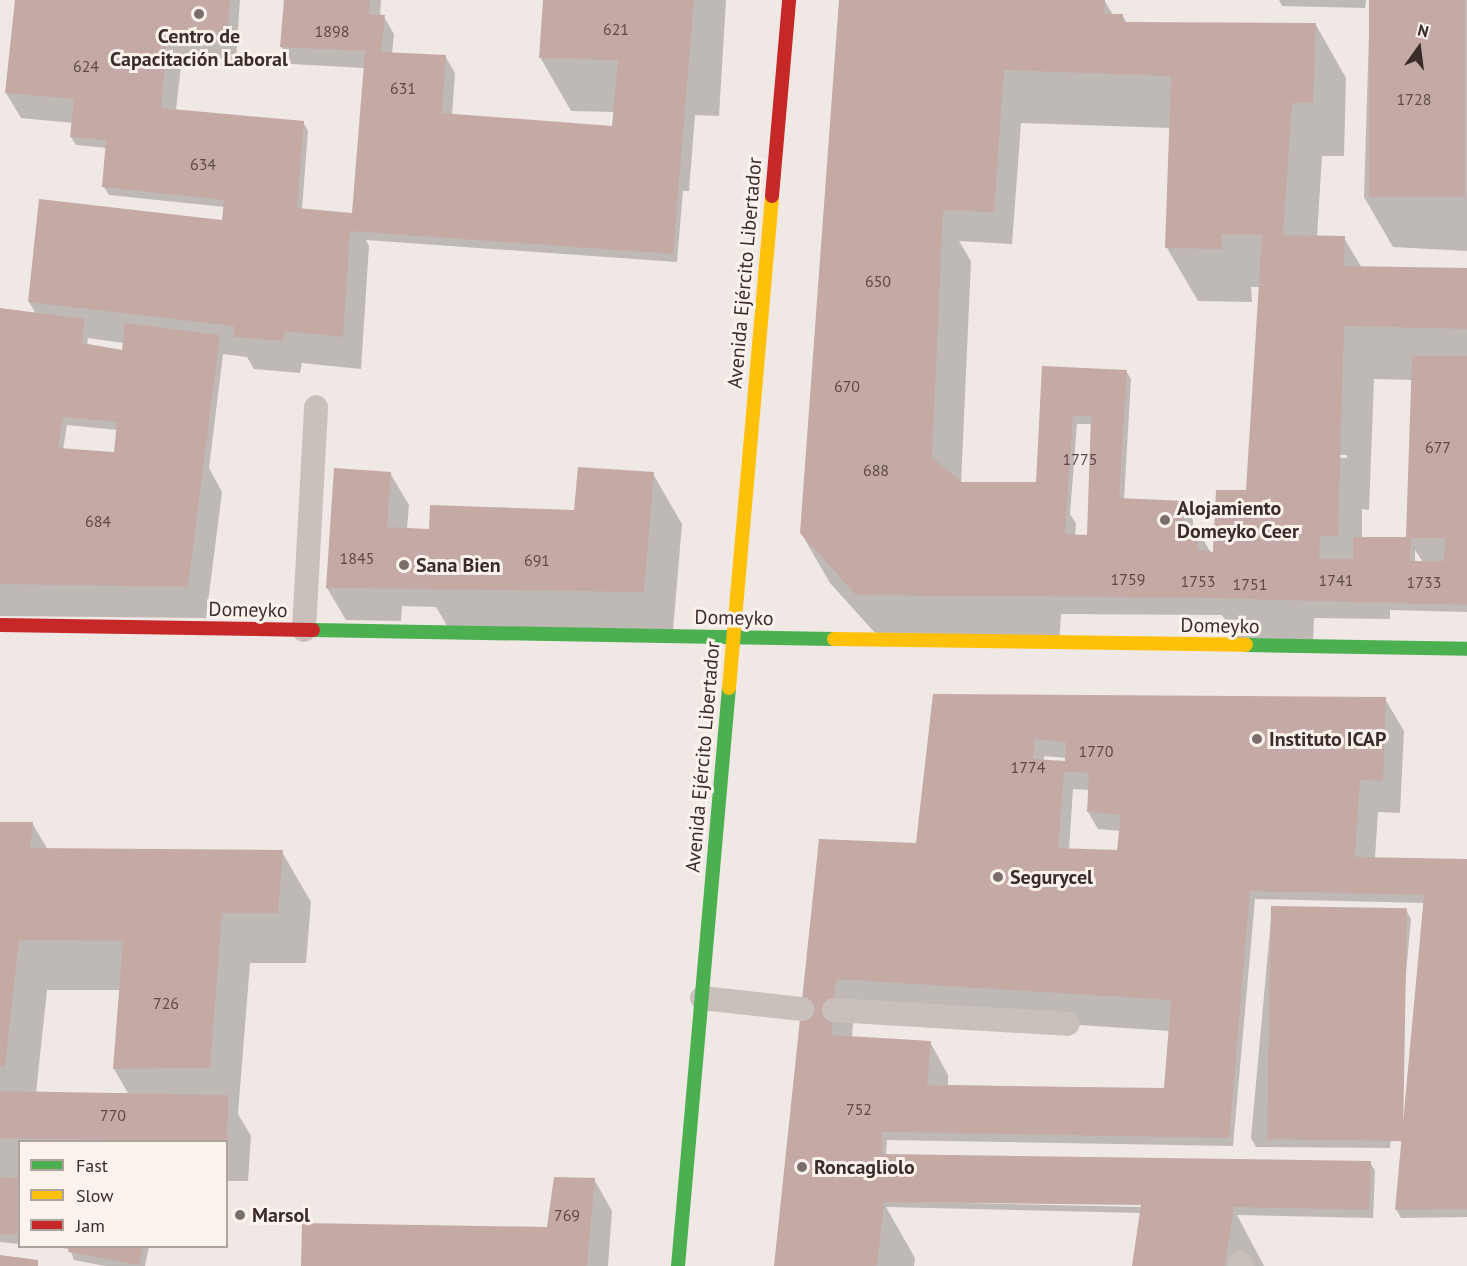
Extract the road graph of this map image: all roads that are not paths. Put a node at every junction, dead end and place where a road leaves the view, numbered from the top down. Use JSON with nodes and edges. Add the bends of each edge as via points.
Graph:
{"nodes":[{"id":1,"x":789,"y":0,"type":"edge"},
{"id":2,"x":316,"y":407,"type":"dead end"},
{"id":3,"x":0,"y":625,"type":"edge"},
{"id":4,"x":304,"y":630,"type":"junction"},
{"id":5,"x":733,"y":637,"type":"junction"},
{"id":6,"x":1467,"y":649,"type":"edge"},
{"id":7,"x":702,"y":998,"type":"junction"},
{"id":8,"x":802,"y":1009,"type":"dead end"},
{"id":9,"x":834,"y":1010,"type":"dead end"},
{"id":10,"x":1068,"y":1024,"type":"dead end"},
{"id":11,"x":678,"y":1266,"type":"edge"}],
"edges":[{"from":1,"to":5,"type":"street","name":"Avenida Ejército Libertador"},
{"from":2,"to":4,"type":"lane"},
{"from":3,"to":4,"type":"street","name":"Domeyko"},
{"from":4,"to":5,"type":"street","name":"Domeyko"},
{"from":5,"to":6,"type":"street","name":"Domeyko"},
{"from":5,"to":7,"type":"street","name":"Avenida Ejército Libertador"},
{"from":7,"to":8,"type":"lane"},
{"from":7,"to":11,"type":"street","name":"Avenida Ejército Libertador"},
{"from":9,"to":10,"type":"lane"}]}
